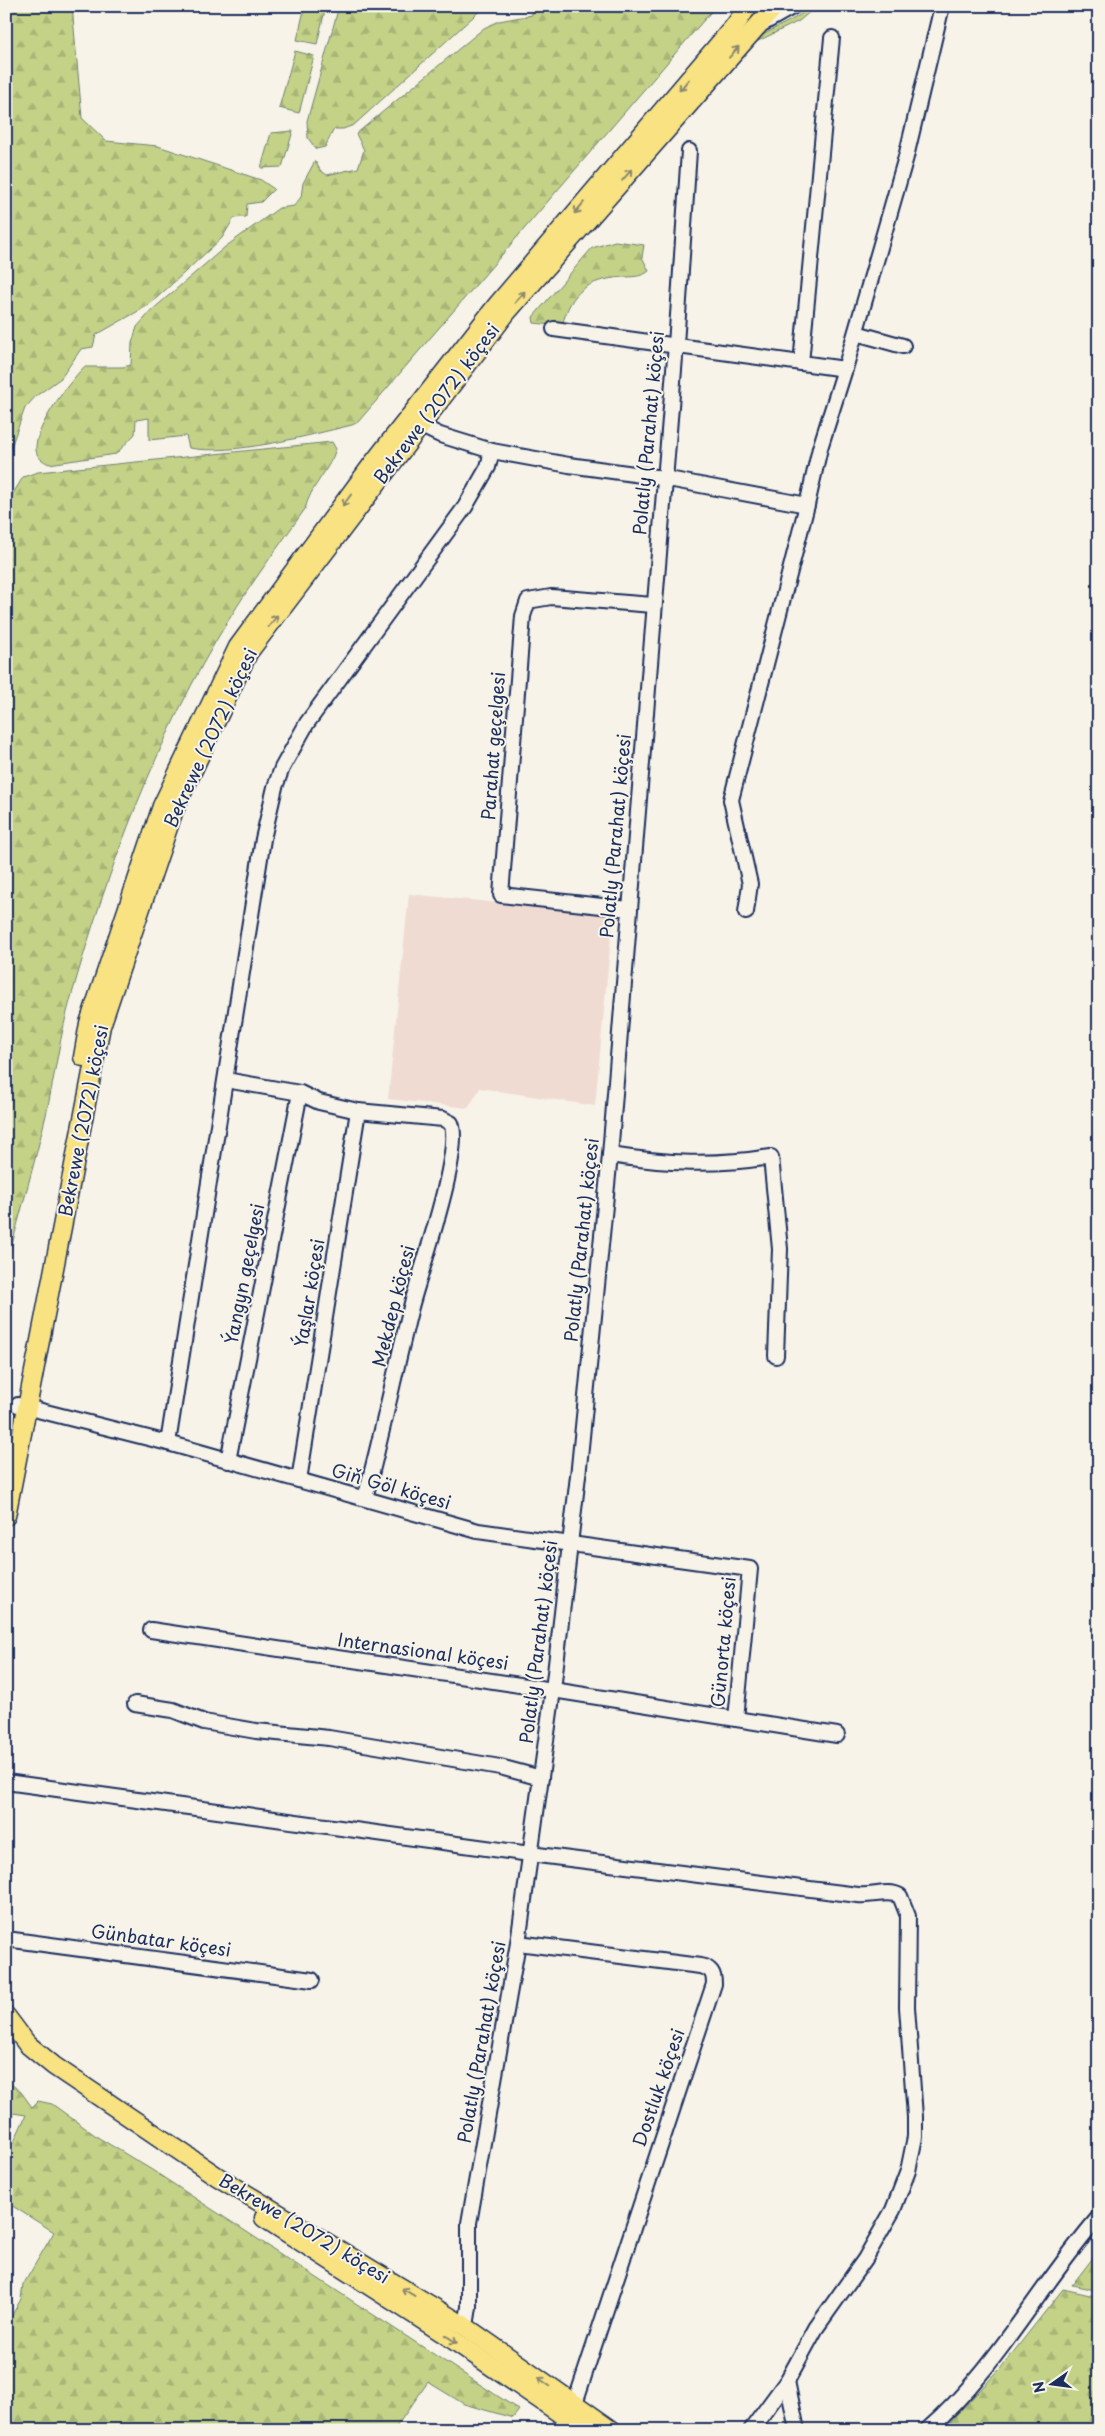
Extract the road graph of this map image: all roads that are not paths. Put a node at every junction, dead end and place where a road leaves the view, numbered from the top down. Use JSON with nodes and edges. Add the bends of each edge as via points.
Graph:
{"nodes":[{"id":1,"x":748,"y":6,"type":"edge"},
{"id":2,"x":775,"y":6,"type":"edge"},
{"id":3,"x":794,"y":6,"type":"edge"},
{"id":4,"x":942,"y":6,"type":"edge"},
{"id":5,"x":754,"y":29,"type":"junction"},
{"id":6,"x":832,"y":38,"type":"dead end"},
{"id":7,"x":689,"y":151,"type":"dead end"},
{"id":8,"x":554,"y":330,"type":"dead end"},
{"id":9,"x":856,"y":333,"type":"junction"},
{"id":10,"x":676,"y":345,"type":"junction"},
{"id":11,"x":903,"y":346,"type":"dead end"},
{"id":12,"x":801,"y":362,"type":"junction"},
{"id":13,"x":845,"y":369,"type":"junction"},
{"id":14,"x":414,"y":422,"type":"junction"},
{"id":15,"x":492,"y":450,"type":"junction"},
{"id":16,"x":664,"y":478,"type":"junction"},
{"id":17,"x":807,"y":506,"type":"junction"},
{"id":18,"x":654,"y":605,"type":"junction"},
{"id":19,"x":629,"y":909,"type":"junction"},
{"id":20,"x":746,"y":912,"type":"dead end"},
{"id":21,"x":226,"y":1080,"type":"junction"},
{"id":22,"x":300,"y":1093,"type":"junction"},
{"id":23,"x":358,"y":1111,"type":"junction"},
{"id":24,"x":610,"y":1155,"type":"junction"},
{"id":25,"x":776,"y":1356,"type":"dead end"},
{"id":26,"x":24,"y":1406,"type":"junction"},
{"id":27,"x":168,"y":1443,"type":"junction"},
{"id":28,"x":6,"y":1461,"type":"edge"},
{"id":29,"x":228,"y":1461,"type":"junction"},
{"id":30,"x":299,"y":1480,"type":"junction"},
{"id":31,"x":364,"y":1498,"type":"junction"},
{"id":32,"x":6,"y":1516,"type":"edge"},
{"id":33,"x":570,"y":1545,"type":"junction"},
{"id":34,"x":750,"y":1569,"type":"joint"},
{"id":35,"x":151,"y":1630,"type":"dead end"},
{"id":36,"x":553,"y":1690,"type":"junction"},
{"id":37,"x":135,"y":1704,"type":"dead end"},
{"id":38,"x":736,"y":1719,"type":"junction"},
{"id":39,"x":837,"y":1736,"type":"dead end"},
{"id":40,"x":541,"y":1778,"type":"junction"},
{"id":41,"x":6,"y":1782,"type":"edge"},
{"id":42,"x":530,"y":1854,"type":"junction"},
{"id":43,"x":6,"y":1939,"type":"edge"},
{"id":44,"x":518,"y":1943,"type":"junction"},
{"id":45,"x":312,"y":1980,"type":"dead end"},
{"id":46,"x":6,"y":2016,"type":"edge"},
{"id":47,"x":6,"y":2037,"type":"edge"},
{"id":48,"x":1099,"y":2217,"type":"edge"},
{"id":49,"x":463,"y":2324,"type":"junction"},
{"id":50,"x":787,"y":2381,"type":"junction"},
{"id":51,"x":575,"y":2403,"type":"junction"},
{"id":52,"x":584,"y":2430,"type":"edge"},
{"id":53,"x":612,"y":2430,"type":"edge"},
{"id":54,"x":751,"y":2430,"type":"edge"},
{"id":55,"x":797,"y":2430,"type":"edge"},
{"id":56,"x":927,"y":2430,"type":"edge"}],
"edges":[{"from":1,"to":14,"type":"main road","name":"Bekrewe (2072) köçesi","one_way":true,"via":[[497,304]]},
{"from":2,"to":5,"type":"main road","name":"Bekrewe (2072) köçesi"},
{"from":3,"to":5,"type":"street"},
{"from":4,"to":9,"type":"street","via":[[906,157]]},
{"from":14,"to":5,"type":"main road","name":"Bekrewe (2072) köçesi","one_way":true},
{"from":6,"to":12,"type":"street"},
{"from":7,"to":10,"type":"street","name":"Polatly (Parahat) köçesi"},
{"from":8,"to":10,"type":"street"},
{"from":9,"to":11,"type":"street"},
{"from":9,"to":13,"type":"street"},
{"from":10,"to":12,"type":"street"},
{"from":10,"to":16,"type":"street","name":"Polatly (Parahat) köçesi"},
{"from":12,"to":13,"type":"street"},
{"from":13,"to":17,"type":"street","via":[[820,448]]},
{"from":14,"to":15,"type":"street","via":[[440,435]]},
{"from":14,"to":26,"type":"main road","name":"Bekrewe (2072) köçesi","via":[[238,647],[162,806],[89,1023]]},
{"from":15,"to":16,"type":"street"},
{"from":15,"to":21,"type":"street","via":[[488,467],[465,506],[307,723],[282,768],[263,839]]},
{"from":16,"to":17,"type":"street"},
{"from":16,"to":18,"type":"street","name":"Polatly (Parahat) köçesi"},
{"from":17,"to":20,"type":"street","via":[[731,800],[750,884]]},
{"from":18,"to":19,"type":"street","name":"Polatly (Parahat) köçesi"},
{"from":18,"to":19,"type":"street","name":"Parahat geçelgesi","via":[[551,596],[528,601],[523,616],[501,895]]},
{"from":19,"to":24,"type":"street","name":"Polatly (Parahat) köçesi"},
{"from":21,"to":22,"type":"street"},
{"from":21,"to":27,"type":"street"},
{"from":22,"to":23,"type":"street","via":[[319,1102]]},
{"from":22,"to":29,"type":"street","name":"Ýangyn geçelgesi"},
{"from":23,"to":30,"type":"street","name":"Ýaşlar köçesi"},
{"from":23,"to":31,"type":"street","name":"Mekdep köçesi","via":[[443,1119],[451,1123],[454,1136],[449,1168]]},
{"from":24,"to":25,"type":"street","via":[[684,1164],[741,1163],[771,1157],[780,1249]]},
{"from":24,"to":33,"type":"street","name":"Polatly (Parahat) köçesi"},
{"from":26,"to":27,"type":"street","name":"Giň Göl köçesi"},
{"from":26,"to":28,"type":"main road","name":"Bekrewe (2072) köçesi"},
{"from":26,"to":32,"type":"main road","name":"Bekrewe (2072) köçesi"},
{"from":27,"to":29,"type":"street","name":"Giň Göl köçesi"},
{"from":29,"to":30,"type":"street","name":"Giň Göl köçesi"},
{"from":30,"to":31,"type":"street","name":"Giň Göl köçesi"},
{"from":31,"to":33,"type":"street","name":"Giň Göl köçesi","via":[[478,1530]]},
{"from":33,"to":34,"type":"street","name":"Giň Göl köçesi"},
{"from":33,"to":36,"type":"street","name":"Polatly (Parahat) köçesi"},
{"from":34,"to":38,"type":"street","name":"Günorta köçesi"},
{"from":35,"to":36,"type":"street","name":"Internasional köçesi"},
{"from":36,"to":38,"type":"street","name":"Internasional köçesi"},
{"from":36,"to":40,"type":"street","name":"Polatly (Parahat) köçesi"},
{"from":37,"to":40,"type":"street","via":[[173,1710],[212,1724],[329,1738],[500,1767]]},
{"from":38,"to":39,"type":"street","name":"Internasional köçesi"},
{"from":40,"to":42,"type":"street","name":"Polatly (Parahat) köçesi"},
{"from":41,"to":42,"type":"street"},
{"from":42,"to":44,"type":"street","name":"Polatly (Parahat) köçesi"},
{"from":42,"to":50,"type":"street","via":[[858,1895],[890,1892],[904,1901],[908,1916],[907,2007],[915,2117],[915,2137],[908,2170],[893,2210],[865,2258],[816,2328]]},
{"from":43,"to":45,"type":"street","name":"Günbatar köçesi"},
{"from":44,"to":49,"type":"street","name":"Polatly (Parahat) köçesi","via":[[469,2223],[469,2307]]},
{"from":44,"to":51,"type":"street","name":"Dostluk köçesi","via":[[707,1967],[714,1977]]},
{"from":49,"to":46,"type":"main road","name":"Bekrewe (2072) köçesi","one_way":true,"via":[[218,2177],[161,2139],[54,2066],[27,2044]]},
{"from":47,"to":52,"type":"main road","name":"Bekrewe (2072) köçesi","one_way":true,"via":[[47,2074],[449,2337]]},
{"from":48,"to":56,"type":"street","via":[[984,2369]]},
{"from":51,"to":49,"type":"main road","name":"Bekrewe (2072) köçesi","one_way":true},
{"from":50,"to":54,"type":"street"},
{"from":50,"to":55,"type":"street"},
{"from":51,"to":53,"type":"main road","name":"Bekrewe (2072) köçesi"}]}
